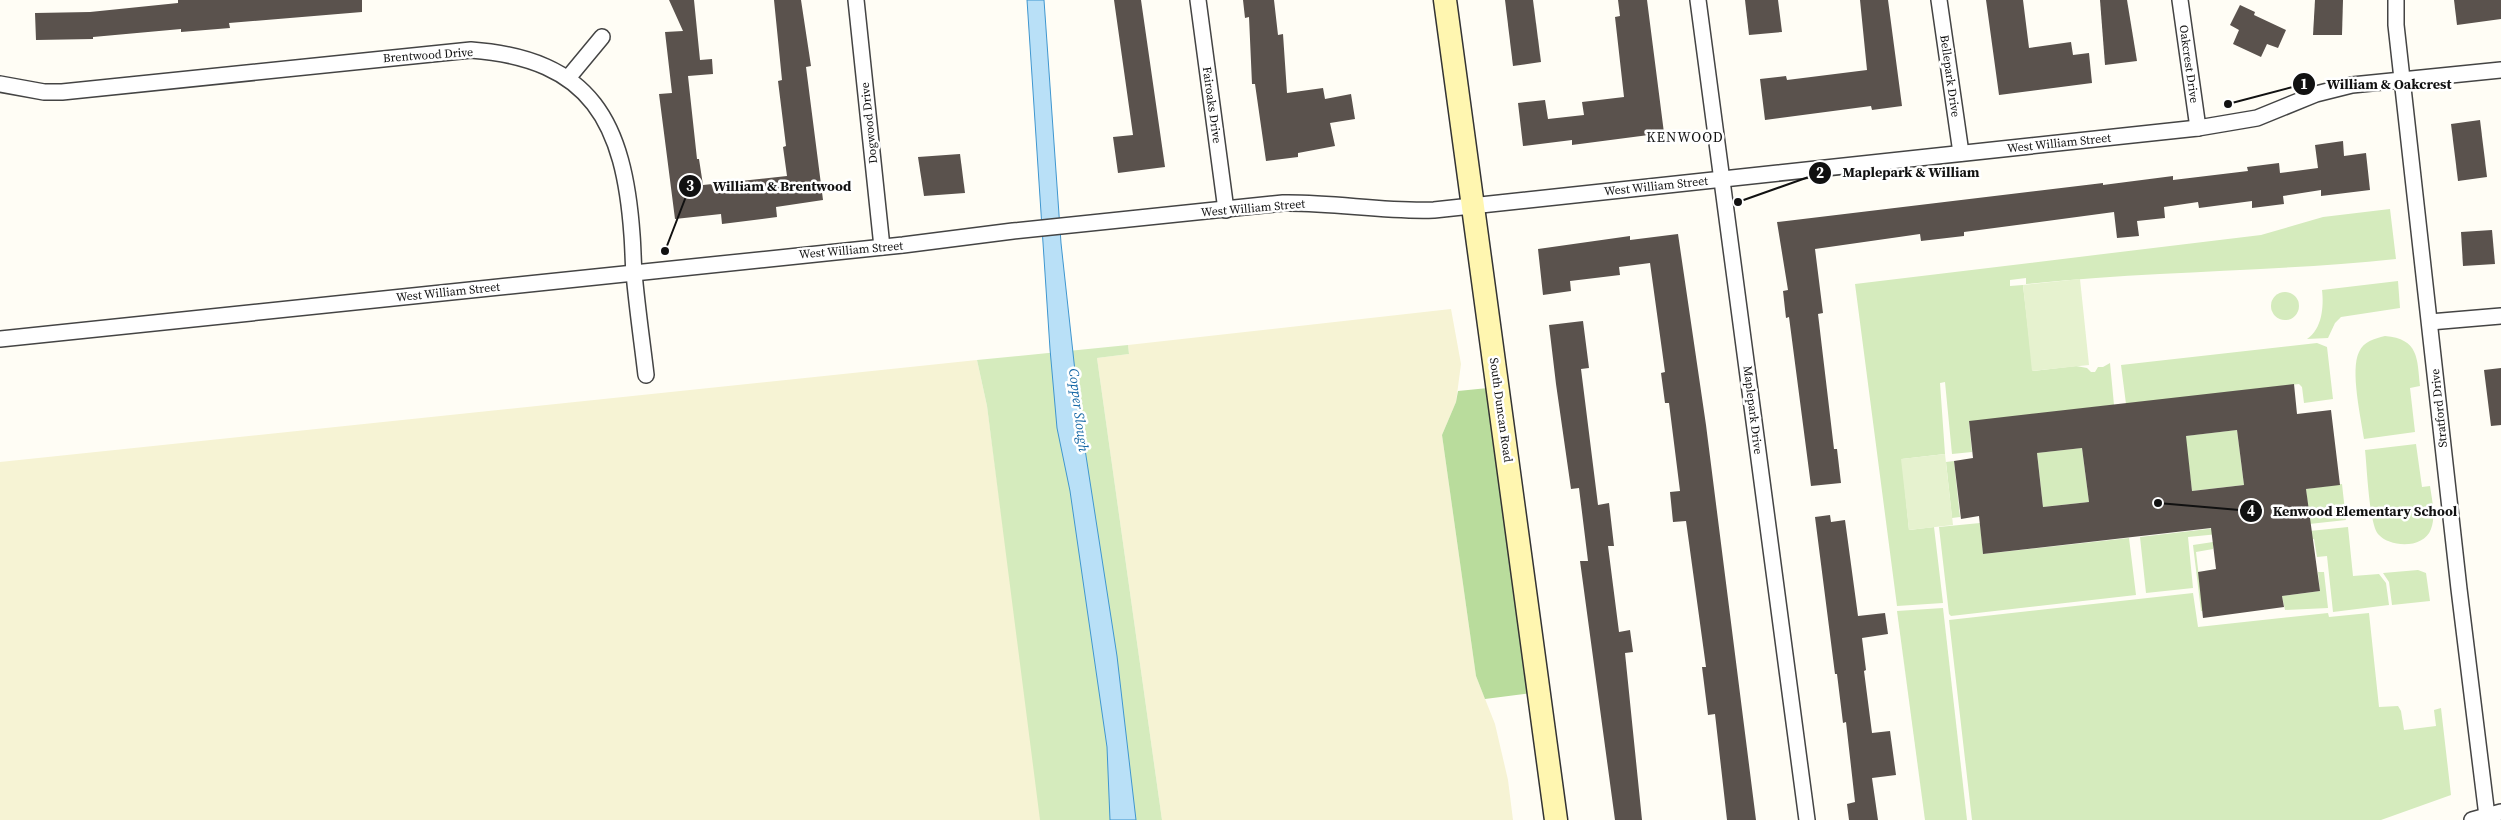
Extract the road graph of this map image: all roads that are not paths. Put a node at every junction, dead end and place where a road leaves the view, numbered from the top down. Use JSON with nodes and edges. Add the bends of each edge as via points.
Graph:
{"nodes":[{"id":1,"x":856,"y":0,"type":"edge"},
{"id":2,"x":1198,"y":0,"type":"edge"},
{"id":3,"x":1445,"y":0,"type":"edge"},
{"id":4,"x":1698,"y":0,"type":"edge"},
{"id":5,"x":1939,"y":0,"type":"edge"},
{"id":6,"x":2180,"y":0,"type":"edge"},
{"id":7,"x":2396,"y":0,"type":"edge"},
{"id":8,"x":602,"y":37,"type":"dead end"},
{"id":9,"x":2501,"y":70,"type":"edge"},
{"id":10,"x":568,"y":78,"type":"junction"},
{"id":11,"x":2404,"y":80,"type":"junction"},
{"id":12,"x":0,"y":84,"type":"edge"},
{"id":13,"x":2198,"y":128,"type":"junction"},
{"id":14,"x":1961,"y":153,"type":"junction"},
{"id":15,"x":1723,"y":179,"type":"junction"},
{"id":16,"x":1474,"y":205,"type":"junction"},
{"id":17,"x":1226,"y":210,"type":"junction"},
{"id":18,"x":882,"y":247,"type":"junction"},
{"id":19,"x":634,"y":272,"type":"junction"},
{"id":20,"x":2501,"y":316,"type":"edge"},
{"id":21,"x":2430,"y":322,"type":"junction"},
{"id":22,"x":0,"y":339,"type":"edge"},
{"id":23,"x":646,"y":375,"type":"dead end"},
{"id":24,"x":2487,"y":816,"type":"edge"},
{"id":25,"x":1556,"y":820,"type":"edge"},
{"id":26,"x":1807,"y":820,"type":"edge"}],
"edges":[{"from":1,"to":18,"type":"street","name":"Dogwood Drive"},
{"from":2,"to":17,"type":"street","name":"Fairoaks Drive"},
{"from":3,"to":16,"type":"main road","name":"South Duncan Road"},
{"from":4,"to":15,"type":"street","name":"Maplepark Drive"},
{"from":5,"to":14,"type":"street","name":"Bellepark Drive"},
{"from":6,"to":13,"type":"street","name":"Oakcrest Drive"},
{"from":7,"to":11,"type":"street","name":"Stratford Drive"},
{"from":8,"to":10,"type":"street"},
{"from":9,"to":11,"type":"street","name":"West William Street"},
{"from":10,"to":12,"type":"street","name":"Brentwood Drive","via":[[502,52],[471,50],[62,92]]},
{"from":10,"to":19,"type":"street","name":"Brentwood Drive","via":[[595,104],[619,151],[627,188]]},
{"from":11,"to":13,"type":"street","name":"West William Street","via":[[2316,94],[2257,118]]},
{"from":11,"to":21,"type":"street","name":"Stratford Drive"},
{"from":13,"to":14,"type":"street","name":"West William Street"},
{"from":14,"to":15,"type":"street","name":"West William Street"},
{"from":15,"to":16,"type":"street","name":"West William Street"},
{"from":15,"to":26,"type":"street","name":"Maplepark Drive"},
{"from":16,"to":17,"type":"street","name":"West William Street","via":[[1412,211],[1321,202]]},
{"from":16,"to":25,"type":"main road","name":"South Duncan Road"},
{"from":17,"to":18,"type":"street","name":"West William Street"},
{"from":18,"to":19,"type":"street","name":"West William Street"},
{"from":19,"to":22,"type":"street","name":"West William Street"},
{"from":19,"to":23,"type":"street","name":"Brentwood Drive"},
{"from":20,"to":21,"type":"street"},
{"from":21,"to":24,"type":"street","name":"Stratford Drive"}]}
